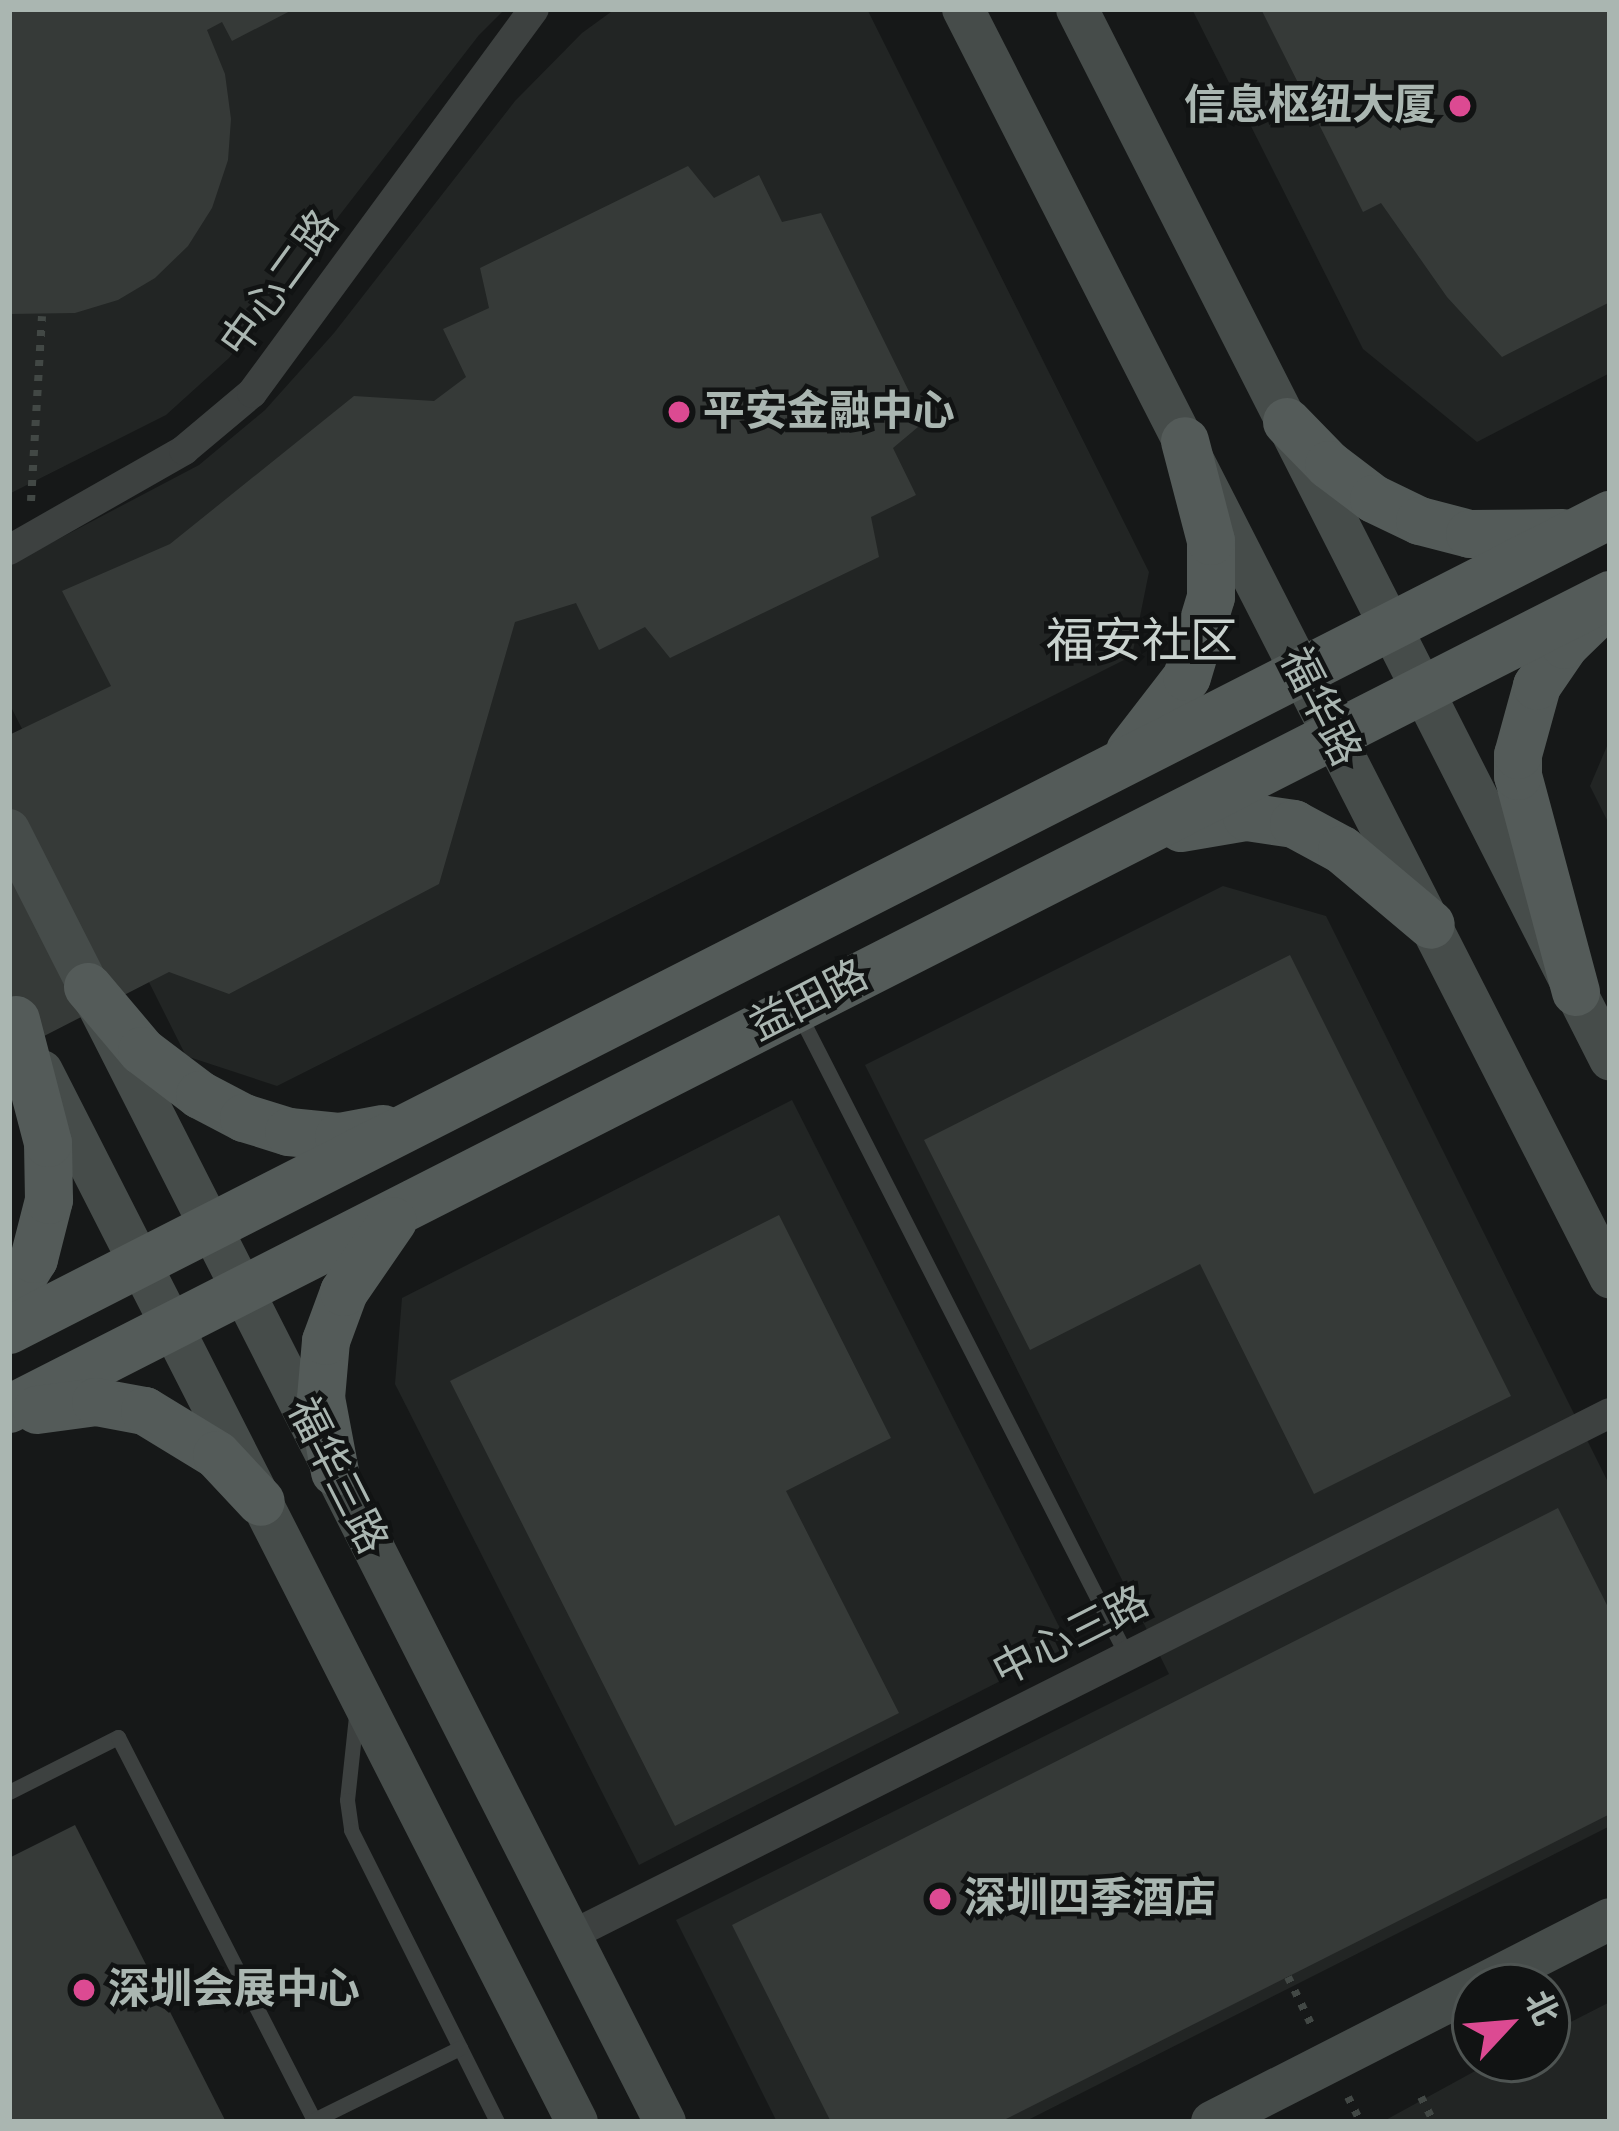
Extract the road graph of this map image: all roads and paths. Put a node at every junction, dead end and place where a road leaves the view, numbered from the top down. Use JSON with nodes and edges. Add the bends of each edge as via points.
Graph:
{"nodes":[{"id":1,"x":534,"y":9,"type":"edge"},
{"id":2,"x":963,"y":9,"type":"edge"},
{"id":3,"x":1077,"y":9,"type":"edge"},
{"id":4,"x":42,"y":316,"type":"dead end"},
{"id":5,"x":1287,"y":422,"type":"junction"},
{"id":6,"x":1185,"y":441,"type":"junction"},
{"id":7,"x":1598,"y":522,"type":"edge"},
{"id":8,"x":16,"y":542,"type":"edge"},
{"id":9,"x":1610,"y":598,"type":"edge"},
{"id":10,"x":1390,"y":627,"type":"junction"},
{"id":11,"x":1302,"y":672,"type":"junction"},
{"id":12,"x":1423,"y":690,"type":"junction"},
{"id":13,"x":1334,"y":735,"type":"junction"},
{"id":14,"x":1103,"y":773,"type":"junction"},
{"id":15,"x":9,"y":830,"type":"edge"},
{"id":16,"x":1135,"y":836,"type":"junction"},
{"id":17,"x":1431,"y":926,"type":"junction"},
{"id":18,"x":88,"y":987,"type":"junction"},
{"id":19,"x":1576,"y":992,"type":"junction"},
{"id":20,"x":795,"y":1008,"type":"junction"},
{"id":21,"x":13,"y":1013,"type":"edge"},
{"id":22,"x":1610,"y":1059,"type":"edge"},
{"id":23,"x":411,"y":1125,"type":"junction"},
{"id":24,"x":402,"y":1209,"type":"junction"},
{"id":25,"x":211,"y":1227,"type":"junction"},
{"id":26,"x":140,"y":1263,"type":"junction"},
{"id":27,"x":1610,"y":1277,"type":"edge"},
{"id":28,"x":243,"y":1291,"type":"junction"},
{"id":29,"x":9,"y":1299,"type":"edge"},
{"id":30,"x":172,"y":1327,"type":"junction"},
{"id":31,"x":9,"y":1330,"type":"edge"},
{"id":32,"x":1610,"y":1413,"type":"edge"},
{"id":33,"x":9,"y":1414,"type":"edge"},
{"id":34,"x":335,"y":1472,"type":"junction"},
{"id":35,"x":262,"y":1502,"type":"junction"},
{"id":36,"x":1127,"y":1656,"type":"junction"},
{"id":37,"x":348,"y":1672,"type":"junction"},
{"id":38,"x":9,"y":1792,"type":"edge"},
{"id":39,"x":1610,"y":1919,"type":"edge"},
{"id":40,"x":570,"y":1936,"type":"junction"},
{"id":41,"x":1525,"y":1963,"type":"edge"},
{"id":42,"x":1451,"y":2001,"type":"edge"},
{"id":43,"x":460,"y":2048,"type":"junction"},
{"id":44,"x":1421,"y":2097,"type":"dead end"},
{"id":45,"x":314,"y":2121,"type":"edge"},
{"id":46,"x":497,"y":2122,"type":"edge"},
{"id":47,"x":577,"y":2122,"type":"edge"},
{"id":48,"x":665,"y":2122,"type":"edge"},
{"id":49,"x":1212,"y":2122,"type":"edge"},
{"id":50,"x":1433,"y":2122,"type":"edge"}],
"edges":[{"from":1,"to":8,"type":"street","name":"中心二路","via":[[252,393],[184,450]]},
{"from":2,"to":6,"type":"street","name":"福华路"},
{"from":3,"to":5,"type":"street"},
{"from":4,"to":8,"type":"path"},
{"from":5,"to":7,"type":"main road","via":[[1344,477],[1420,521],[1509,537]]},
{"from":5,"to":10,"type":"street"},
{"from":6,"to":11,"type":"street","name":"福华路"},
{"from":6,"to":14,"type":"main road","via":[[1211,541],[1202,638],[1162,716]]},
{"from":7,"to":10,"type":"main road","name":"益田路"},
{"from":9,"to":12,"type":"main road","name":"益田路"},
{"from":9,"to":19,"type":"main road","via":[[1537,686],[1518,755]]},
{"from":10,"to":11,"type":"main road","name":"益田路"},
{"from":10,"to":12,"type":"street"},
{"from":11,"to":13,"type":"street","name":"福华路"},
{"from":11,"to":14,"type":"main road","name":"益田路"},
{"from":12,"to":13,"type":"main road","name":"益田路"},
{"from":12,"to":19,"type":"street"},
{"from":13,"to":16,"type":"main road","name":"益田路"},
{"from":13,"to":17,"type":"street","name":"福华路"},
{"from":14,"to":23,"type":"main road","name":"益田路"},
{"from":15,"to":18,"type":"street","name":"福华三路"},
{"from":16,"to":17,"type":"main road","via":[[1277,819],[1342,850]]},
{"from":16,"to":20,"type":"main road","name":"益田路"},
{"from":17,"to":27,"type":"street","name":"福华路"},
{"from":18,"to":23,"type":"main road","via":[[142,1051],[244,1118],[339,1137]]},
{"from":18,"to":25,"type":"street","name":"福华三路"},
{"from":19,"to":22,"type":"street"},
{"from":20,"to":24,"type":"main road","name":"益田路"},
{"from":20,"to":36,"type":"lane"},
{"from":21,"to":26,"type":"street","name":"福华三路"},
{"from":21,"to":29,"type":"main road","via":[[44,1124],[49,1200],[34,1259]]},
{"from":23,"to":25,"type":"main road","name":"益田路"},
{"from":24,"to":28,"type":"main road","name":"益田路"},
{"from":24,"to":34,"type":"main road","via":[[356,1271],[326,1341],[321,1398]]},
{"from":25,"to":26,"type":"main road","name":"益田路"},
{"from":25,"to":28,"type":"street","name":"福华三路"},
{"from":26,"to":30,"type":"street","name":"福华三路"},
{"from":26,"to":31,"type":"main road","name":"益田路"},
{"from":28,"to":30,"type":"main road","name":"益田路"},
{"from":28,"to":34,"type":"street","name":"福华三路"},
{"from":30,"to":33,"type":"main road","name":"益田路"},
{"from":30,"to":35,"type":"street","name":"福华三路"},
{"from":32,"to":36,"type":"street","name":"中心三路"},
{"from":33,"to":35,"type":"main road","via":[[96,1402],[145,1411],[217,1455]]},
{"from":34,"to":40,"type":"street","name":"福华三路"},
{"from":35,"to":37,"type":"street","name":"福华三路"},
{"from":36,"to":40,"type":"street","name":"中心三路"},
{"from":37,"to":43,"type":"lane","via":[[357,1712],[351,1830]]},
{"from":37,"to":47,"type":"street","name":"福华三路"},
{"from":38,"to":45,"type":"lane","via":[[118,1736]]},
{"from":39,"to":41,"type":"street"},
{"from":40,"to":48,"type":"street","name":"福华三路"},
{"from":42,"to":49,"type":"street"},
{"from":43,"to":45,"type":"lane"},
{"from":43,"to":46,"type":"lane"},
{"from":44,"to":50,"type":"path"}]}
